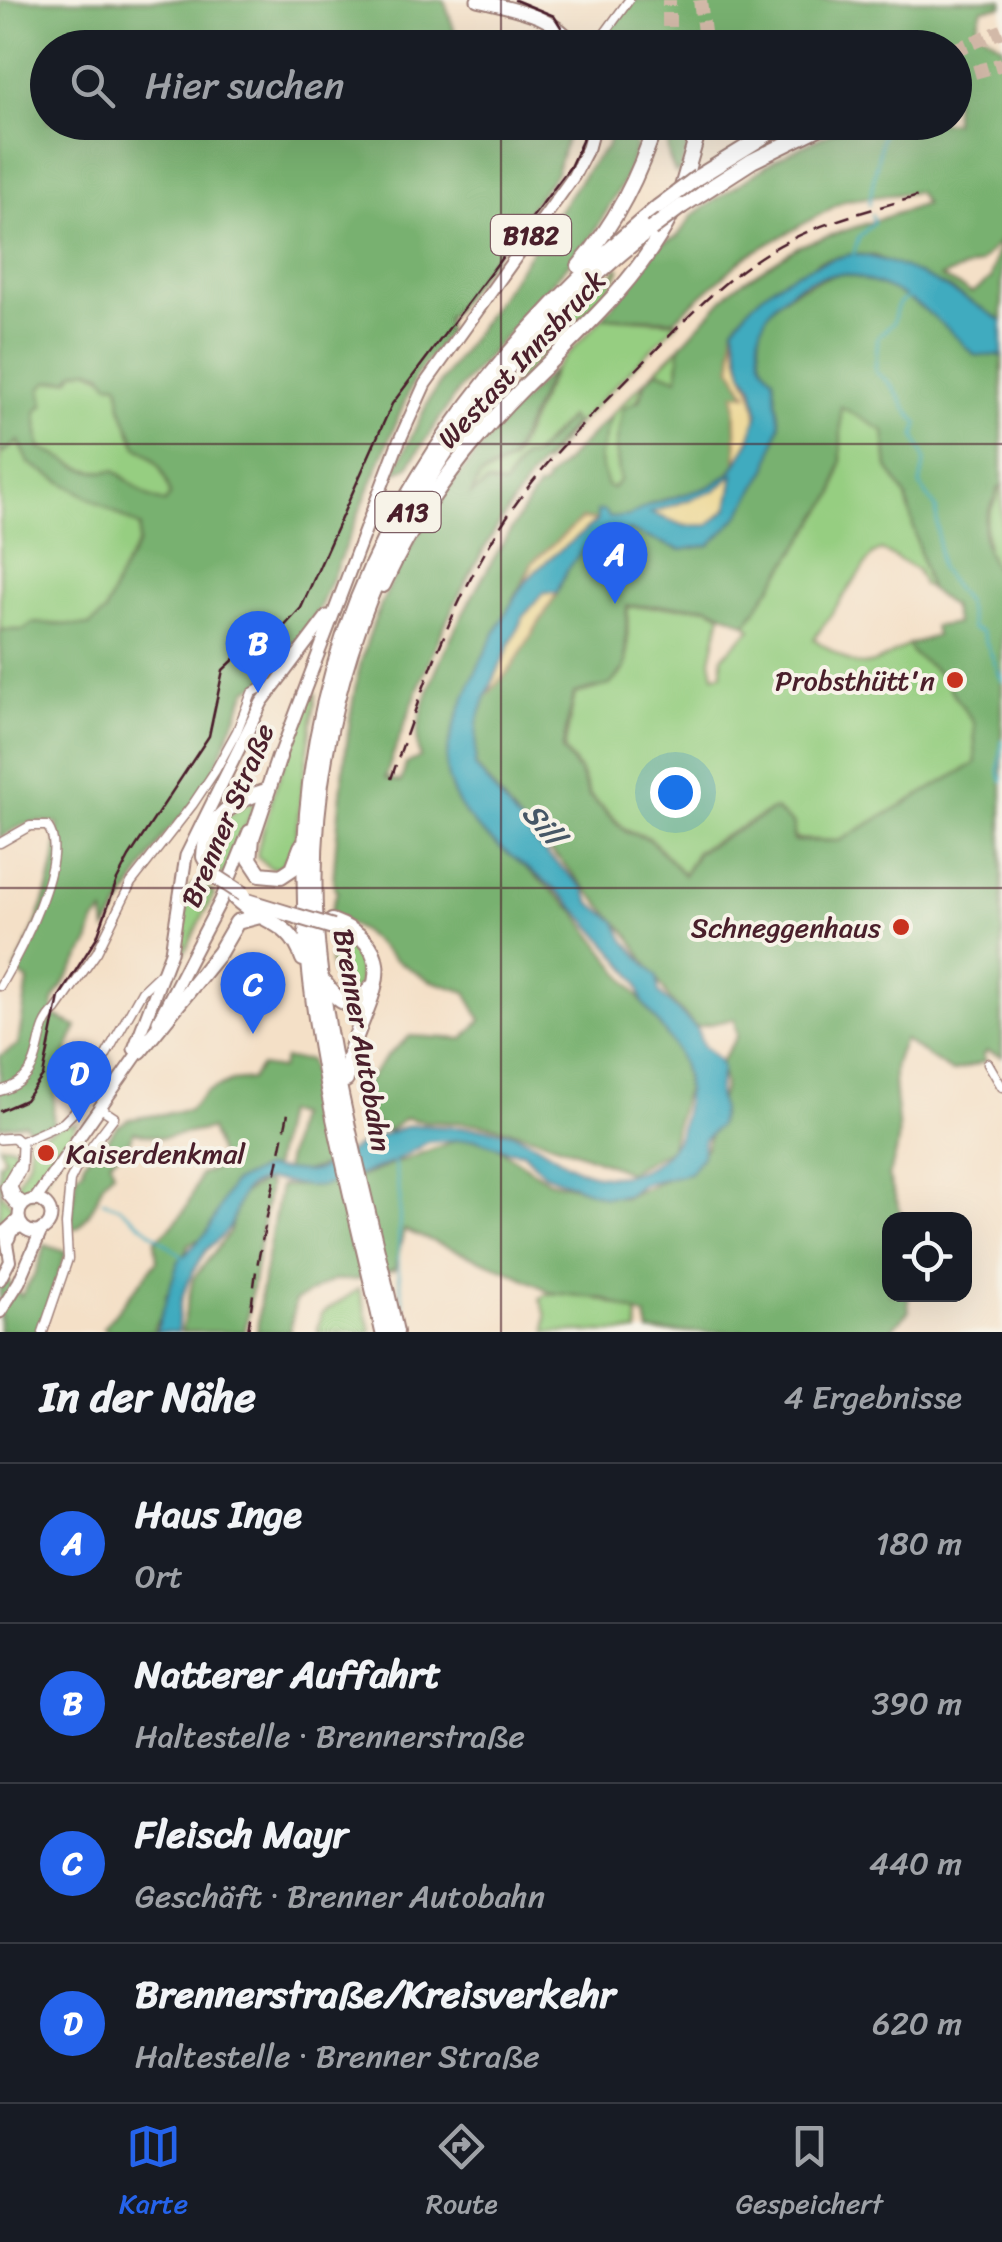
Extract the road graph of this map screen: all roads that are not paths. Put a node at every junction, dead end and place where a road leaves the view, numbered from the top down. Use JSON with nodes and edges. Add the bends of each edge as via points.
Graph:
{"nodes":[{"id":1,"x":477,"y":0,"type":"edge"},
{"id":2,"x":629,"y":0,"type":"edge"},
{"id":3,"x":563,"y":30,"type":"edge"},
{"id":4,"x":607,"y":30,"type":"edge"},
{"id":5,"x":590,"y":140,"type":"edge"},
{"id":6,"x":649,"y":140,"type":"edge"},
{"id":7,"x":696,"y":140,"type":"edge"},
{"id":8,"x":757,"y":140,"type":"edge"},
{"id":9,"x":795,"y":140,"type":"edge"},
{"id":10,"x":518,"y":342,"type":"junction"},
{"id":11,"x":341,"y":591,"type":"junction"},
{"id":12,"x":288,"y":666,"type":"junction"},
{"id":13,"x":310,"y":678,"type":"junction"},
{"id":14,"x":342,"y":679,"type":"junction"},
{"id":15,"x":270,"y":690,"type":"junction"},
{"id":16,"x":280,"y":757,"type":"junction"},
{"id":17,"x":263,"y":792,"type":"junction"},
{"id":18,"x":307,"y":827,"type":"junction"},
{"id":19,"x":197,"y":835,"type":"junction"},
{"id":20,"x":0,"y":844,"type":"edge"},
{"id":21,"x":212,"y":879,"type":"junction"},
{"id":22,"x":241,"y":899,"type":"junction"},
{"id":23,"x":260,"y":916,"type":"junction"},
{"id":24,"x":332,"y":924,"type":"junction"},
{"id":25,"x":165,"y":970,"type":"junction"},
{"id":26,"x":316,"y":978,"type":"junction"},
{"id":27,"x":0,"y":986,"type":"edge"},
{"id":28,"x":140,"y":1050,"type":"junction"},
{"id":29,"x":988,"y":1063,"type":"dead end"},
{"id":30,"x":336,"y":1065,"type":"junction"},
{"id":31,"x":122,"y":1076,"type":"junction"},
{"id":32,"x":1002,"y":1087,"type":"edge"},
{"id":33,"x":0,"y":1092,"type":"edge"},
{"id":34,"x":99,"y":1107,"type":"junction"},
{"id":35,"x":0,"y":1139,"type":"edge"},
{"id":36,"x":20,"y":1142,"type":"junction"},
{"id":37,"x":30,"y":1215,"type":"junction"},
{"id":38,"x":374,"y":1262,"type":"junction"},
{"id":39,"x":0,"y":1280,"type":"edge"},
{"id":40,"x":0,"y":1312,"type":"edge"},
{"id":41,"x":44,"y":1332,"type":"edge"},
{"id":42,"x":383,"y":1332,"type":"edge"},
{"id":43,"x":396,"y":1332,"type":"edge"}],
"edges":[{"from":1,"to":3,"type":"main road","via":[[544,18]]},
{"from":2,"to":4,"type":"street"},
{"from":5,"to":11,"type":"main road","number":"B182","via":[[573,177],[474,313],[416,414]]},
{"from":6,"to":10,"type":"highway","name":"Westast Innsbruck","number":"A13","via":[[617,213]]},
{"from":7,"to":14,"type":"highway","name":"Westast Innsbruck","number":"A13","via":[[662,232],[616,294],[446,478],[386,580]]},
{"from":8,"to":10,"type":"highway","name":"Brenner Autobahn","number":"A13","bridge":true,"via":[[658,207]]},
{"from":9,"to":14,"type":"highway","name":"Brenner Autobahn","number":"A13","bridge":true,"via":[[682,206],[608,265],[473,411],[387,554]]},
{"from":10,"to":18,"type":"highway","name":"Brenner Autobahn","number":"A13","via":[[423,466],[376,554],[331,680]]},
{"from":11,"to":12,"type":"main road","number":"B182"},
{"from":11,"to":13,"type":"main road","name":"Brenner Straße","number":"B182"},
{"from":12,"to":13,"type":"main road","via":[[302,665]]},
{"from":12,"to":15,"type":"main road","number":"B182"},
{"from":13,"to":16,"type":"main road","name":"Brenner Straße","number":"B182"},
{"from":14,"to":26,"type":"highway","name":"Brenner Autobahn","number":"A13","via":[[317,834]]},
{"from":15,"to":19,"type":"main road","number":"B182"},
{"from":15,"to":33,"type":"street","via":[[252,693],[237,732],[193,804],[131,883],[97,952],[48,1017],[26,1078]]},
{"from":16,"to":17,"type":"main road","name":"Brenner Straße","number":"B182"},
{"from":16,"to":18,"type":"highway","via":[[250,848],[254,868],[272,878],[289,872]]},
{"from":17,"to":21,"type":"highway","via":[[236,803],[211,828],[204,857]]},
{"from":17,"to":28,"type":"main road","name":"Brenner Straße","number":"B182","via":[[230,880]]},
{"from":18,"to":26,"type":"highway","name":"Brenner Autobahn","number":"A13","via":[[305,907]]},
{"from":19,"to":21,"type":"highway","via":[[196,862]]},
{"from":19,"to":25,"type":"main road","name":"Brenner Straße","number":"B182","via":[[182,871]]},
{"from":20,"to":27,"type":"street","via":[[45,825],[54,846],[31,930]]},
{"from":21,"to":22,"type":"highway"},
{"from":22,"to":23,"type":"highway"},
{"from":22,"to":24,"type":"highway","bridge":true},
{"from":23,"to":26,"type":"highway","via":[[292,934]]},
{"from":23,"to":28,"type":"highway","via":[[238,922]]},
{"from":24,"to":26,"type":"highway","via":[[366,950],[372,983],[363,1000],[348,1004]]},
{"from":24,"to":30,"type":"highway","via":[[364,940],[377,967],[376,990]]},
{"from":25,"to":31,"type":"main road","name":"Brenner Straße","number":"B182"},
{"from":25,"to":36,"type":"street","via":[[142,991],[71,1116]]},
{"from":26,"to":30,"type":"highway","name":"Brenner Autobahn","number":"A13"},
{"from":28,"to":31,"type":"main road","name":"Brenner Straße","number":"B182"},
{"from":29,"to":32,"type":"street"},
{"from":30,"to":38,"type":"highway","name":"Brenner Autobahn","number":"A13"},
{"from":30,"to":38,"type":"highway","name":"Brenner Autobahn","number":"A13"},
{"from":31,"to":34,"type":"main road","name":"Brenner Straße","number":"B182"},
{"from":34,"to":37,"type":"main road","name":"Brenner Straße","number":"B182"},
{"from":34,"to":41,"type":"street","via":[[114,1117],[70,1181],[68,1259]]},
{"from":35,"to":36,"type":"street"},
{"from":36,"to":37,"type":"street","via":[[23,1159],[12,1187]]},
{"from":37,"to":39,"type":"main road","via":[[5,1230],[10,1261]]},
{"from":37,"to":40,"type":"main road","number":"B182","via":[[29,1258]]},
{"from":38,"to":42,"type":"highway","name":"Brenner Autobahn","number":"A13"},
{"from":38,"to":43,"type":"highway","name":"Brenner Autobahn","number":"A13"}]}
